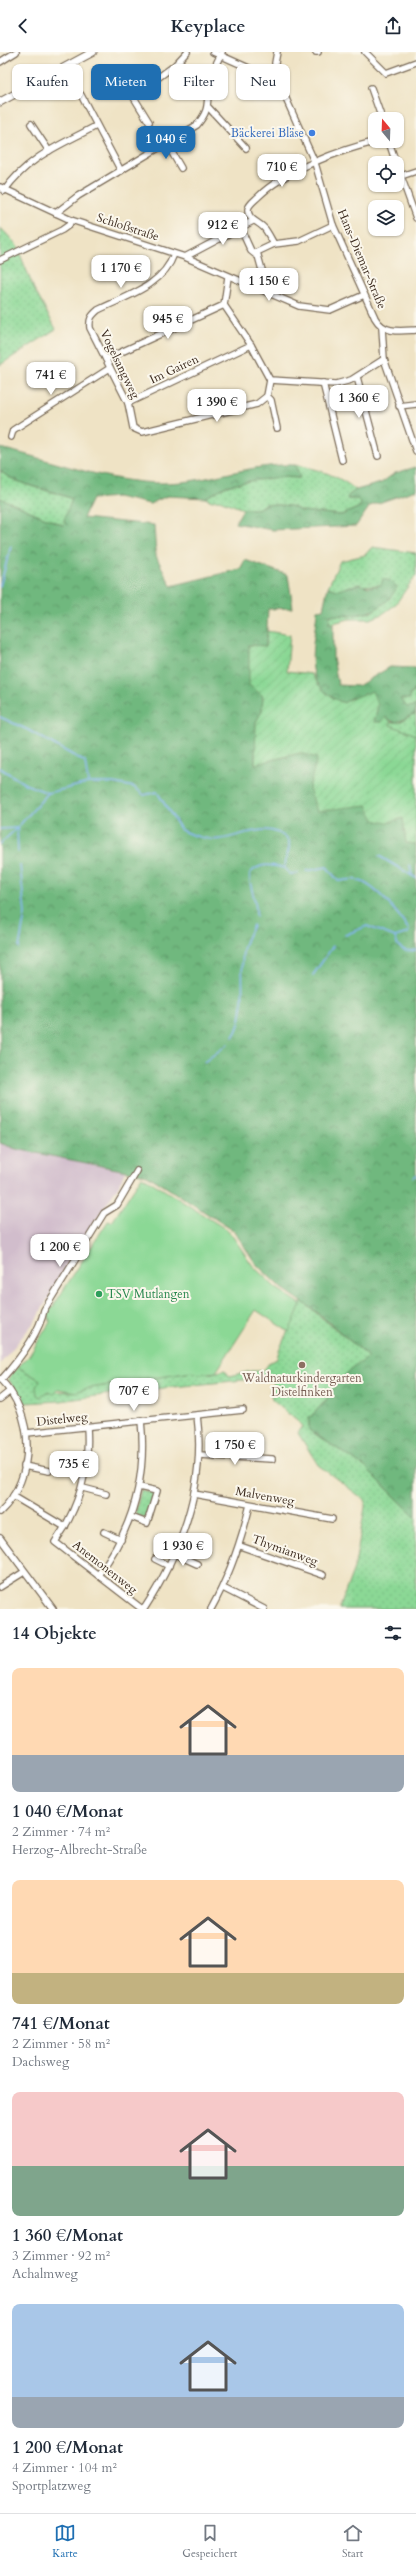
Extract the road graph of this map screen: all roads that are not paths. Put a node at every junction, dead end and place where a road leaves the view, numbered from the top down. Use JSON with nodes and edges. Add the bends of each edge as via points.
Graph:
{"nodes":[{"id":1,"x":16,"y":52,"type":"edge"},
{"id":2,"x":93,"y":52,"type":"edge"},
{"id":3,"x":187,"y":52,"type":"edge"},
{"id":4,"x":214,"y":52,"type":"edge"},
{"id":5,"x":277,"y":52,"type":"edge"},
{"id":6,"x":365,"y":52,"type":"edge"},
{"id":7,"x":221,"y":54,"type":"edge"},
{"id":8,"x":0,"y":62,"type":"edge"},
{"id":9,"x":416,"y":62,"type":"edge"},
{"id":10,"x":241,"y":64,"type":"edge"},
{"id":11,"x":275,"y":64,"type":"edge"},
{"id":12,"x":371,"y":88,"type":"dead end"},
{"id":13,"x":83,"y":99,"type":"edge"},
{"id":14,"x":286,"y":100,"type":"edge"},
{"id":15,"x":0,"y":102,"type":"edge"},
{"id":16,"x":209,"y":108,"type":"junction"},
{"id":17,"x":380,"y":112,"type":"edge"},
{"id":18,"x":149,"y":122,"type":"dead end"},
{"id":19,"x":31,"y":124,"type":"dead end"},
{"id":20,"x":96,"y":126,"type":"junction"},
{"id":21,"x":167,"y":144,"type":"junction"},
{"id":22,"x":368,"y":144,"type":"edge"},
{"id":23,"x":246,"y":148,"type":"dead end"},
{"id":24,"x":49,"y":151,"type":"junction"},
{"id":25,"x":315,"y":163,"type":"junction"},
{"id":26,"x":181,"y":168,"type":"dead end"},
{"id":27,"x":121,"y":171,"type":"junction"},
{"id":28,"x":416,"y":171,"type":"edge"},
{"id":29,"x":404,"y":175,"type":"edge"},
{"id":30,"x":404,"y":184,"type":"edge"},
{"id":31,"x":2,"y":189,"type":"edge"},
{"id":32,"x":56,"y":213,"type":"junction"},
{"id":33,"x":416,"y":218,"type":"edge"},
{"id":34,"x":71,"y":220,"type":"junction"},
{"id":35,"x":253,"y":221,"type":"junction"},
{"id":36,"x":333,"y":225,"type":"junction"},
{"id":37,"x":240,"y":227,"type":"junction"},
{"id":38,"x":274,"y":244,"type":"junction"},
{"id":39,"x":174,"y":254,"type":"junction"},
{"id":40,"x":256,"y":255,"type":"junction"},
{"id":41,"x":185,"y":257,"type":"junction"},
{"id":42,"x":0,"y":260,"type":"edge"},
{"id":43,"x":228,"y":277,"type":"junction"},
{"id":44,"x":268,"y":292,"type":"junction"},
{"id":45,"x":364,"y":295,"type":"junction"},
{"id":46,"x":224,"y":305,"type":"junction"},
{"id":47,"x":382,"y":328,"type":"junction"},
{"id":48,"x":416,"y":330,"type":"edge"},
{"id":49,"x":251,"y":345,"type":"junction"},
{"id":50,"x":106,"y":359,"type":"junction"},
{"id":51,"x":384,"y":359,"type":"junction"},
{"id":52,"x":110,"y":368,"type":"junction"},
{"id":53,"x":357,"y":377,"type":"junction"},
{"id":54,"x":270,"y":380,"type":"junction"},
{"id":55,"x":323,"y":383,"type":"junction"},
{"id":56,"x":267,"y":396,"type":"junction"},
{"id":57,"x":128,"y":403,"type":"junction"},
{"id":58,"x":416,"y":404,"type":"edge"},
{"id":59,"x":399,"y":406,"type":"junction"},
{"id":60,"x":277,"y":428,"type":"dead end"},
{"id":61,"x":11,"y":438,"type":"dead end"},
{"id":62,"x":416,"y":451,"type":"edge"},
{"id":63,"x":378,"y":456,"type":"dead end"},
{"id":64,"x":342,"y":460,"type":"dead end"},
{"id":65,"x":137,"y":1171,"type":"dead end"},
{"id":66,"x":1,"y":1379,"type":"edge"},
{"id":67,"x":10,"y":1391,"type":"junction"},
{"id":68,"x":0,"y":1399,"type":"edge"},
{"id":69,"x":243,"y":1410,"type":"dead end"},
{"id":70,"x":197,"y":1415,"type":"junction"},
{"id":71,"x":141,"y":1420,"type":"junction"},
{"id":72,"x":87,"y":1427,"type":"junction"},
{"id":73,"x":27,"y":1433,"type":"junction"},
{"id":74,"x":199,"y":1455,"type":"junction"},
{"id":75,"x":272,"y":1459,"type":"dead end"},
{"id":76,"x":24,"y":1466,"type":"junction"},
{"id":77,"x":49,"y":1471,"type":"dead end"},
{"id":78,"x":139,"y":1487,"type":"junction"},
{"id":79,"x":83,"y":1488,"type":"junction"},
{"id":80,"x":106,"y":1494,"type":"dead end"},
{"id":81,"x":194,"y":1494,"type":"junction"},
{"id":82,"x":13,"y":1496,"type":"junction"},
{"id":83,"x":250,"y":1505,"type":"junction"},
{"id":84,"x":0,"y":1512,"type":"edge"},
{"id":85,"x":131,"y":1517,"type":"junction"},
{"id":86,"x":332,"y":1519,"type":"dead end"},
{"id":87,"x":65,"y":1527,"type":"junction"},
{"id":88,"x":104,"y":1532,"type":"dead end"},
{"id":89,"x":0,"y":1538,"type":"edge"},
{"id":90,"x":121,"y":1540,"type":"junction"},
{"id":91,"x":240,"y":1546,"type":"junction"},
{"id":92,"x":175,"y":1554,"type":"junction"},
{"id":93,"x":155,"y":1559,"type":"dead end"},
{"id":94,"x":197,"y":1564,"type":"dead end"},
{"id":95,"x":169,"y":1566,"type":"junction"},
{"id":96,"x":24,"y":1572,"type":"junction"},
{"id":97,"x":98,"y":1575,"type":"junction"},
{"id":98,"x":323,"y":1575,"type":"dead end"},
{"id":99,"x":0,"y":1587,"type":"edge"},
{"id":100,"x":223,"y":1588,"type":"junction"},
{"id":101,"x":53,"y":1609,"type":"edge"},
{"id":102,"x":143,"y":1609,"type":"edge"},
{"id":103,"x":211,"y":1609,"type":"edge"},
{"id":104,"x":264,"y":1609,"type":"edge"}],
"edges":[{"from":1,"to":8,"type":"street"},
{"from":2,"to":15,"type":"main road"},
{"from":3,"to":18,"type":"street","via":[[174,66],[133,96]]},
{"from":4,"to":7,"type":"street"},
{"from":5,"to":11,"type":"street","name":"Hans-Diemar-Straße"},
{"from":6,"to":9,"type":"street","via":[[386,73]]},
{"from":7,"to":10,"type":"street"},
{"from":7,"to":16,"type":"street","via":[[209,85]]},
{"from":12,"to":17,"type":"street"},
{"from":13,"to":20,"type":"street"},
{"from":14,"to":25,"type":"street","name":"Hans-Diemar-Straße"},
{"from":16,"to":21,"type":"street","via":[[196,125]]},
{"from":16,"to":23,"type":"street"},
{"from":19,"to":24,"type":"street"},
{"from":20,"to":24,"type":"street"},
{"from":20,"to":27,"type":"street"},
{"from":21,"to":26,"type":"street"},
{"from":21,"to":27,"type":"street"},
{"from":22,"to":25,"type":"street"},
{"from":24,"to":31,"type":"street","via":[[23,167]]},
{"from":25,"to":35,"type":"street","via":[[287,174],[264,191],[248,208]]},
{"from":25,"to":36,"type":"street","name":"Hans-Diemar-Straße"},
{"from":27,"to":32,"type":"street","via":[[78,196]]},
{"from":28,"to":29,"type":"street"},
{"from":30,"to":33,"type":"street"},
{"from":31,"to":32,"type":"street","name":"Schloßstraße"},
{"from":32,"to":34,"type":"street","name":"Schloßstraße"},
{"from":34,"to":39,"type":"street","name":"Schloßstraße"},
{"from":34,"to":42,"type":"street","via":[[62,230]]},
{"from":35,"to":37,"type":"street"},
{"from":35,"to":38,"type":"street","via":[[264,227]]},
{"from":36,"to":38,"type":"street","via":[[299,242]]},
{"from":36,"to":45,"type":"street","name":"Hans-Diemar-Straße"},
{"from":37,"to":40,"type":"street","via":[[251,251]]},
{"from":37,"to":41,"type":"street"},
{"from":38,"to":40,"type":"street","via":[[256,252]]},
{"from":39,"to":41,"type":"street","name":"Schloßstraße"},
{"from":39,"to":50,"type":"street","name":"Vogelsangweg","via":[[170,266],[162,276],[92,315],[90,328]]},
{"from":40,"to":44,"type":"street"},
{"from":41,"to":43,"type":"street","name":"Schloßstraße"},
{"from":43,"to":44,"type":"street","name":"Schloßstraße"},
{"from":43,"to":46,"type":"street"},
{"from":44,"to":45,"type":"street","name":"Schloßstraße","via":[[300,306],[320,310],[330,310]]},
{"from":45,"to":47,"type":"street","name":"Hans-Diemar-Straße"},
{"from":46,"to":49,"type":"street"},
{"from":46,"to":50,"type":"street"},
{"from":47,"to":48,"type":"street","name":"Hans-Diemar-Straße","via":[[398,331]]},
{"from":47,"to":51,"type":"street"},
{"from":49,"to":54,"type":"street"},
{"from":49,"to":57,"type":"street","name":"Im Gairen"},
{"from":50,"to":52,"type":"street","name":"Vogelsangweg"},
{"from":51,"to":53,"type":"street"},
{"from":51,"to":59,"type":"street"},
{"from":52,"to":57,"type":"street","name":"Vogelsangweg"},
{"from":52,"to":61,"type":"street","via":[[13,430]]},
{"from":53,"to":55,"type":"street","via":[[336,384]]},
{"from":53,"to":63,"type":"street"},
{"from":54,"to":55,"type":"street"},
{"from":54,"to":56,"type":"street"},
{"from":55,"to":64,"type":"street"},
{"from":56,"to":57,"type":"street","name":"Vogelsangweg","via":[[257,404],[138,432],[132,426]]},
{"from":56,"to":60,"type":"street","via":[[271,400]]},
{"from":58,"to":59,"type":"street"},
{"from":59,"to":62,"type":"street"},
{"from":65,"to":66,"type":"street","via":[[117,1205],[104,1212],[44,1310],[42,1320],[14,1365]]},
{"from":66,"to":67,"type":"street"},
{"from":67,"to":68,"type":"street"},
{"from":67,"to":73,"type":"street","via":[[22,1410]]},
{"from":69,"to":70,"type":"street","name":"Distelweg"},
{"from":70,"to":71,"type":"street","name":"Distelweg"},
{"from":70,"to":74,"type":"street"},
{"from":71,"to":72,"type":"street","name":"Distelweg"},
{"from":71,"to":78,"type":"street","via":[[142,1461]]},
{"from":72,"to":73,"type":"street","name":"Distelweg"},
{"from":72,"to":79,"type":"street","via":[[88,1448]]},
{"from":73,"to":76,"type":"street"},
{"from":74,"to":75,"type":"street"},
{"from":74,"to":81,"type":"street"},
{"from":76,"to":77,"type":"street"},
{"from":76,"to":82,"type":"street"},
{"from":78,"to":85,"type":"street"},
{"from":78,"to":85,"type":"street","via":[[157,1491],[147,1523]]},
{"from":79,"to":80,"type":"street"},
{"from":79,"to":87,"type":"street"},
{"from":81,"to":83,"type":"street","name":"Malvenweg"},
{"from":81,"to":92,"type":"street"},
{"from":82,"to":84,"type":"street"},
{"from":82,"to":87,"type":"street"},
{"from":83,"to":86,"type":"street","name":"Malvenweg"},
{"from":83,"to":91,"type":"street"},
{"from":85,"to":90,"type":"street"},
{"from":87,"to":97,"type":"street","name":"Anemonenweg","via":[[54,1542]]},
{"from":88,"to":90,"type":"street"},
{"from":89,"to":96,"type":"street"},
{"from":90,"to":97,"type":"street"},
{"from":91,"to":98,"type":"street","name":"Thymianweg"},
{"from":91,"to":100,"type":"street"},
{"from":92,"to":94,"type":"street"},
{"from":92,"to":95,"type":"street"},
{"from":93,"to":95,"type":"street"},
{"from":95,"to":102,"type":"street"},
{"from":96,"to":99,"type":"street"},
{"from":96,"to":101,"type":"street"},
{"from":97,"to":102,"type":"street","name":"Anemonenweg"},
{"from":100,"to":103,"type":"street"},
{"from":100,"to":104,"type":"street"}]}
